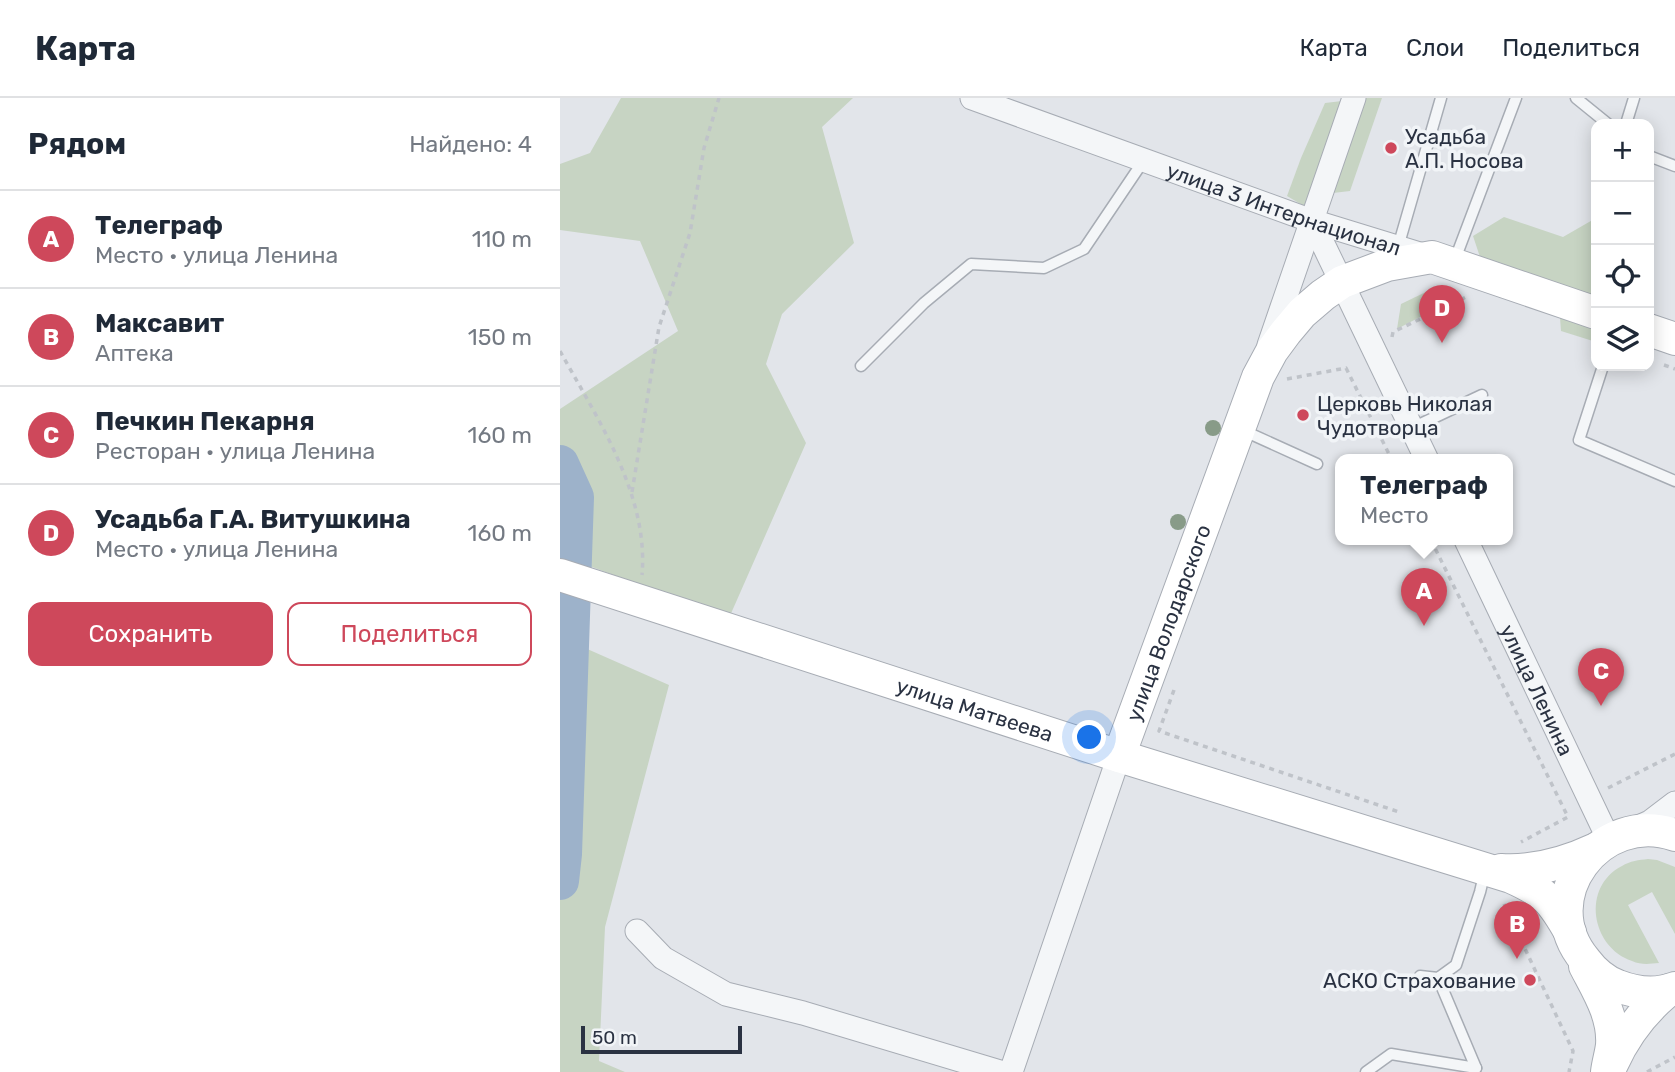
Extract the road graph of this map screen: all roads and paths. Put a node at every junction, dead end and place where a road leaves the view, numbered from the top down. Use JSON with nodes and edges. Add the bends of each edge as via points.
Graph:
{"nodes":[{"id":1,"x":719,"y":98,"type":"edge"},
{"id":2,"x":972,"y":98,"type":"edge"},
{"id":3,"x":1354,"y":98,"type":"edge"},
{"id":4,"x":1441,"y":98,"type":"edge"},
{"id":5,"x":1516,"y":98,"type":"edge"},
{"id":6,"x":1576,"y":98,"type":"edge"},
{"id":7,"x":1634,"y":98,"type":"edge"},
{"id":8,"x":1602,"y":119,"type":"edge"},
{"id":9,"x":1628,"y":119,"type":"edge"},
{"id":10,"x":1654,"y":158,"type":"edge"},
{"id":11,"x":1144,"y":160,"type":"junction"},
{"id":12,"x":1675,"y":166,"type":"edge"},
{"id":13,"x":1312,"y":221,"type":"junction"},
{"id":14,"x":1398,"y":247,"type":"junction"},
{"id":15,"x":1443,"y":261,"type":"junction"},
{"id":16,"x":1342,"y":282,"type":"junction"},
{"id":17,"x":1471,"y":295,"type":"dead end"},
{"id":18,"x":1591,"y":311,"type":"edge"},
{"id":19,"x":1392,"y":332,"type":"dead end"},
{"id":20,"x":1654,"y":332,"type":"edge"},
{"id":21,"x":1675,"y":339,"type":"edge"},
{"id":22,"x":560,"y":351,"type":"edge"},
{"id":23,"x":861,"y":366,"type":"dead end"},
{"id":24,"x":1602,"y":371,"type":"edge"},
{"id":25,"x":1270,"y":379,"type":"junction"},
{"id":26,"x":1482,"y":395,"type":"dead end"},
{"id":27,"x":1412,"y":428,"type":"junction"},
{"id":28,"x":1239,"y":429,"type":"junction"},
{"id":29,"x":1389,"y":454,"type":"edge"},
{"id":30,"x":1424,"y":454,"type":"edge"},
{"id":31,"x":1317,"y":464,"type":"dead end"},
{"id":32,"x":1675,"y":481,"type":"edge"},
{"id":33,"x":632,"y":492,"type":"junction"},
{"id":34,"x":1434,"y":545,"type":"edge"},
{"id":35,"x":1468,"y":545,"type":"edge"},
{"id":36,"x":560,"y":575,"type":"edge"},
{"id":37,"x":633,"y":599,"type":"junction"},
{"id":38,"x":1178,"y":679,"type":"dead end"},
{"id":39,"x":1675,"y":754,"type":"edge"},
{"id":40,"x":1119,"y":756,"type":"junction"},
{"id":41,"x":1606,"y":789,"type":"dead end"},
{"id":42,"x":1675,"y":803,"type":"edge"},
{"id":43,"x":1404,"y":814,"type":"dead end"},
{"id":44,"x":1675,"y":835,"type":"edge"},
{"id":45,"x":1610,"y":840,"type":"junction"},
{"id":46,"x":1519,"y":843,"type":"dead end"},
{"id":47,"x":1483,"y":880,"type":"junction"},
{"id":48,"x":637,"y":931,"type":"dead end"},
{"id":49,"x":1574,"y":942,"type":"junction"},
{"id":50,"x":1420,"y":976,"type":"dead end"},
{"id":51,"x":1438,"y":978,"type":"junction"},
{"id":52,"x":1672,"y":989,"type":"edge"},
{"id":53,"x":1675,"y":1058,"type":"edge"},
{"id":54,"x":1000,"y":1072,"type":"edge"},
{"id":55,"x":1011,"y":1072,"type":"edge"},
{"id":56,"x":1366,"y":1072,"type":"edge"},
{"id":57,"x":1569,"y":1072,"type":"edge"},
{"id":58,"x":1608,"y":1072,"type":"edge"},
{"id":59,"x":1647,"y":1072,"type":"edge"}],
"edges":[{"from":1,"to":33,"type":"path","via":[[704,148],[690,233],[659,327]]},
{"from":2,"to":11,"type":"street","name":"улица 3 Интернационал"},
{"from":3,"to":13,"type":"street"},
{"from":4,"to":14,"type":"lane"},
{"from":5,"to":15,"type":"lane"},
{"from":6,"to":8,"type":"lane"},
{"from":7,"to":9,"type":"lane"},
{"from":10,"to":12,"type":"lane"},
{"from":11,"to":13,"type":"street","name":"улица 3 Интернационал"},
{"from":11,"to":23,"type":"lane","via":[[1084,248],[1044,268],[971,264]]},
{"from":13,"to":14,"type":"street","name":"улица 3 Интернационал"},
{"from":13,"to":16,"type":"street"},
{"from":13,"to":25,"type":"street"},
{"from":14,"to":15,"type":"street","name":"улица 3 Интернационал"},
{"from":15,"to":16,"type":"main road","name":"улица Володарского","via":[[1387,265]]},
{"from":15,"to":18,"type":"main road","name":"улица 3 Интернационал"},
{"from":16,"to":25,"type":"main road","name":"улица Володарского","via":[[1286,331],[1272,351]]},
{"from":16,"to":27,"type":"street"},
{"from":17,"to":19,"type":"path"},
{"from":20,"to":21,"type":"main road"},
{"from":22,"to":33,"type":"path"},
{"from":24,"to":32,"type":"lane","via":[[1579,440]]},
{"from":25,"to":28,"type":"main road","name":"улица Володарского"},
{"from":25,"to":29,"type":"path","via":[[1346,368]]},
{"from":26,"to":27,"type":"lane"},
{"from":27,"to":30,"type":"street"},
{"from":28,"to":31,"type":"lane"},
{"from":28,"to":40,"type":"main road","name":"улица Володарского"},
{"from":33,"to":37,"type":"path","via":[[644,556]]},
{"from":34,"to":46,"type":"path","via":[[1568,817]]},
{"from":35,"to":45,"type":"street","name":"улица Ленина"},
{"from":36,"to":37,"type":"main road","name":"улица Матвеева"},
{"from":37,"to":40,"type":"main road","name":"улица Матвеева"},
{"from":38,"to":43,"type":"path","via":[[1159,731]]},
{"from":39,"to":41,"type":"path"},
{"from":40,"to":47,"type":"main road","name":"улица Матвеева"},
{"from":40,"to":55,"type":"street","name":"улица Володарского"},
{"from":42,"to":45,"type":"street","via":[[1650,822]]},
{"from":44,"to":45,"type":"main road","via":[[1647,830]]},
{"from":45,"to":47,"type":"main road","via":[[1578,858]]},
{"from":45,"to":49,"type":"main road","via":[[1581,865],[1571,885],[1567,908]]},
{"from":47,"to":49,"type":"main road","via":[[1511,877],[1534,887],[1561,915]]},
{"from":47,"to":51,"type":"lane","via":[[1455,965]]},
{"from":47,"to":57,"type":"path","via":[[1502,900],[1573,1051]]},
{"from":48,"to":54,"type":"street","via":[[663,958],[726,994]]},
{"from":49,"to":52,"type":"main road","via":[[1595,973],[1613,985],[1648,992]]},
{"from":49,"to":58,"type":"main road","via":[[1611,1025]]},
{"from":50,"to":51,"type":"lane"},
{"from":51,"to":56,"type":"lane","via":[[1476,1068],[1391,1054]]},
{"from":52,"to":58,"type":"main road","via":[[1634,1026]]},
{"from":53,"to":59,"type":"path"}]}
